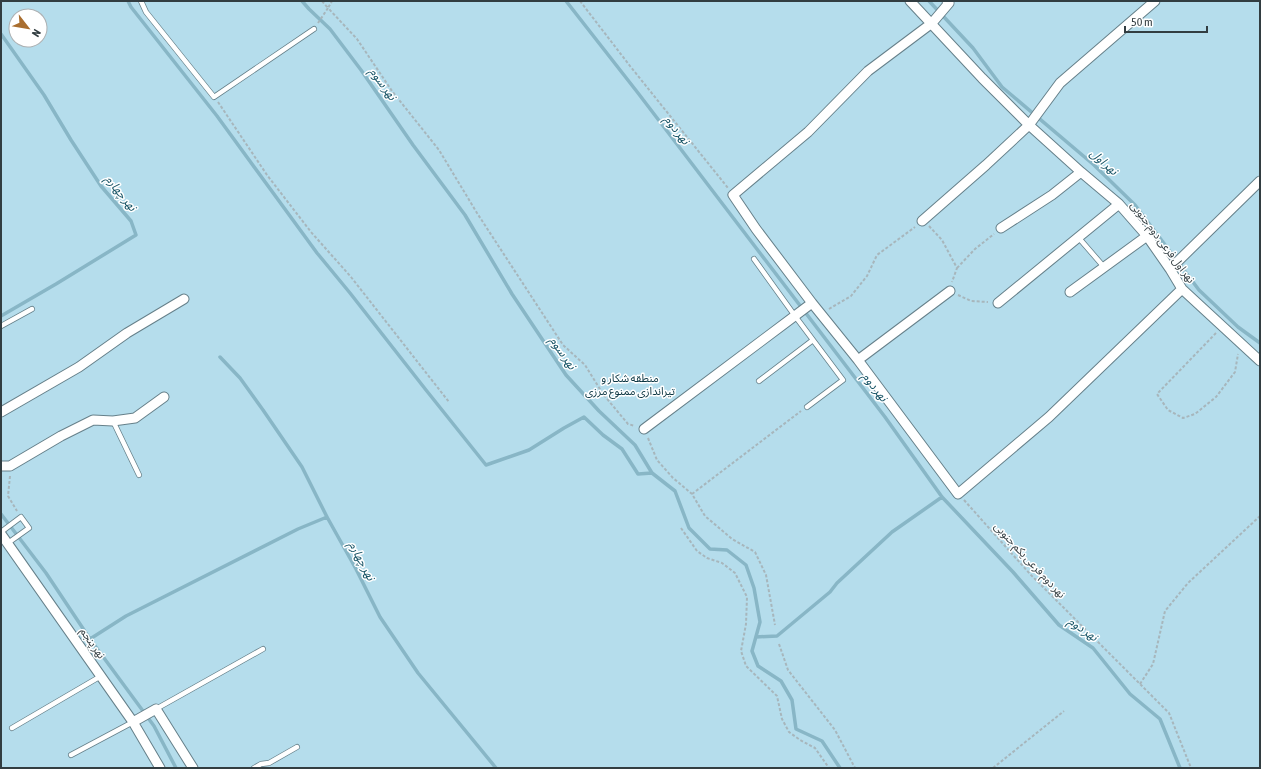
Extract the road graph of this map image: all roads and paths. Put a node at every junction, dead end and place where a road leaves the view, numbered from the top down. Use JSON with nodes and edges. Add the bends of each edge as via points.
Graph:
{"nodes":[{"id":1,"x":141,"y":1,"type":"edge"},
{"id":2,"x":322,"y":1,"type":"edge"},
{"id":3,"x":332,"y":1,"type":"edge"},
{"id":4,"x":580,"y":1,"type":"edge"},
{"id":5,"x":910,"y":1,"type":"edge"},
{"id":6,"x":1155,"y":1,"type":"edge"},
{"id":7,"x":946,"y":4,"type":"edge"},
{"id":8,"x":328,"y":8,"type":"junction"},
{"id":9,"x":934,"y":21,"type":"junction"},
{"id":10,"x":314,"y":29,"type":"joint"},
{"id":11,"x":214,"y":96,"type":"junction"},
{"id":12,"x":1031,"y":122,"type":"junction"},
{"id":13,"x":1081,"y":172,"type":"junction"},
{"id":14,"x":1260,"y":181,"type":"edge"},
{"id":15,"x":733,"y":195,"type":"junction"},
{"id":16,"x":1119,"y":204,"type":"junction"},
{"id":17,"x":922,"y":221,"type":"junction"},
{"id":18,"x":1001,"y":228,"type":"joint"},
{"id":19,"x":1147,"y":236,"type":"junction"},
{"id":20,"x":1078,"y":237,"type":"junction"},
{"id":21,"x":754,"y":259,"type":"dead end"},
{"id":22,"x":1104,"y":267,"type":"junction"},
{"id":23,"x":1172,"y":267,"type":"junction"},
{"id":24,"x":956,"y":268,"type":"junction"},
{"id":25,"x":1182,"y":289,"type":"junction"},
{"id":26,"x":950,"y":291,"type":"junction"},
{"id":27,"x":1070,"y":292,"type":"dead end"},
{"id":28,"x":184,"y":300,"type":"dead end"},
{"id":29,"x":998,"y":303,"type":"joint"},
{"id":30,"x":810,"y":305,"type":"junction"},
{"id":31,"x":32,"y":309,"type":"dead end"},
{"id":32,"x":821,"y":314,"type":"junction"},
{"id":33,"x":797,"y":315,"type":"junction"},
{"id":34,"x":1,"y":326,"type":"edge"},
{"id":35,"x":1222,"y":326,"type":"junction"},
{"id":36,"x":813,"y":340,"type":"junction"},
{"id":37,"x":1240,"y":344,"type":"junction"},
{"id":38,"x":858,"y":360,"type":"junction"},
{"id":39,"x":1260,"y":361,"type":"edge"},
{"id":40,"x":759,"y":381,"type":"dead end"},
{"id":41,"x":164,"y":397,"type":"dead end"},
{"id":42,"x":449,"y":402,"type":"dead end"},
{"id":43,"x":807,"y":407,"type":"joint"},
{"id":44,"x":1,"y":412,"type":"edge"},
{"id":45,"x":113,"y":421,"type":"junction"},
{"id":46,"x":644,"y":429,"type":"junction"},
{"id":47,"x":5,"y":466,"type":"edge"},
{"id":48,"x":139,"y":475,"type":"dead end"},
{"id":49,"x":692,"y":494,"type":"junction"},
{"id":50,"x":958,"y":494,"type":"junction"},
{"id":51,"x":1260,"y":516,"type":"edge"},
{"id":52,"x":21,"y":517,"type":"junction"},
{"id":53,"x":681,"y":528,"type":"dead end"},
{"id":54,"x":2,"y":532,"type":"edge"},
{"id":55,"x":10,"y":541,"type":"junction"},
{"id":56,"x":775,"y":625,"type":"dead end"},
{"id":57,"x":779,"y":644,"type":"dead end"},
{"id":58,"x":263,"y":649,"type":"dead end"},
{"id":59,"x":101,"y":676,"type":"junction"},
{"id":60,"x":1140,"y":684,"type":"junction"},
{"id":61,"x":154,"y":711,"type":"junction"},
{"id":62,"x":1064,"y":711,"type":"dead end"},
{"id":63,"x":136,"y":720,"type":"junction"},
{"id":64,"x":12,"y":728,"type":"dead end"},
{"id":65,"x":296,"y":747,"type":"dead end"},
{"id":66,"x":71,"y":755,"type":"dead end"},
{"id":67,"x":160,"y":768,"type":"edge"},
{"id":68,"x":193,"y":768,"type":"edge"},
{"id":69,"x":254,"y":768,"type":"edge"},
{"id":70,"x":830,"y":768,"type":"edge"},
{"id":71,"x":855,"y":768,"type":"edge"},
{"id":72,"x":994,"y":768,"type":"edge"},
{"id":73,"x":1191,"y":768,"type":"edge"}],
"edges":[{"from":1,"to":11,"type":"lane","via":[[146,12]]},
{"from":2,"to":8,"type":"path"},
{"from":3,"to":8,"type":"path"},
{"from":4,"to":15,"type":"path"},
{"from":5,"to":9,"type":"street","name":"نهر اول فرعی دوم جنوبی"},
{"from":6,"to":12,"type":"street","via":[[1060,83]]},
{"from":7,"to":9,"type":"street"},
{"from":8,"to":10,"type":"path"},
{"from":8,"to":46,"type":"path","via":[[357,38],[392,91],[439,150],[563,345],[585,365],[628,424]]},
{"from":9,"to":12,"type":"street","name":"نهر اول فرعی دوم جنوبی","via":[[982,78]]},
{"from":9,"to":15,"type":"street","via":[[868,71],[808,132]]},
{"from":10,"to":11,"type":"lane"},
{"from":11,"to":42,"type":"path","via":[[267,175],[310,232],[351,277]]},
{"from":12,"to":13,"type":"street","name":"نهر اول فرعی دوم جنوبی"},
{"from":12,"to":17,"type":"street","via":[[986,166]]},
{"from":13,"to":16,"type":"street","name":"نهر اول فرعی دوم جنوبی"},
{"from":13,"to":18,"type":"street","via":[[1052,195]]},
{"from":14,"to":23,"type":"street"},
{"from":15,"to":30,"type":"street"},
{"from":16,"to":19,"type":"street","name":"نهر اول فرعی دوم جنوبی"},
{"from":16,"to":20,"type":"street"},
{"from":17,"to":24,"type":"path","via":[[942,240]]},
{"from":17,"to":32,"type":"path","via":[[878,255],[867,276],[851,296]]},
{"from":18,"to":24,"type":"path"},
{"from":19,"to":22,"type":"street"},
{"from":19,"to":23,"type":"street","name":"نهر اول فرعی دوم جنوبی"},
{"from":20,"to":22,"type":"lane"},
{"from":20,"to":29,"type":"street"},
{"from":21,"to":33,"type":"lane"},
{"from":22,"to":27,"type":"street"},
{"from":23,"to":25,"type":"street","name":"نهر اول فرعی دوم جنوبی"},
{"from":24,"to":26,"type":"path"},
{"from":25,"to":35,"type":"street","name":"نهر اول فرعی دوم جنوبی"},
{"from":25,"to":50,"type":"street","via":[[1049,417]]},
{"from":26,"to":29,"type":"path","via":[[971,301]]},
{"from":26,"to":38,"type":"street"},
{"from":28,"to":44,"type":"street","via":[[127,333],[79,367]]},
{"from":30,"to":32,"type":"street"},
{"from":30,"to":33,"type":"street"},
{"from":31,"to":34,"type":"lane"},
{"from":32,"to":38,"type":"street"},
{"from":33,"to":36,"type":"lane"},
{"from":33,"to":46,"type":"street"},
{"from":35,"to":37,"type":"street","name":"نهر اول فرعی دوم جنوبی"},
{"from":35,"to":37,"type":"path","via":[[1157,394],[1168,410],[1183,418],[1194,414],[1216,397],[1235,372]]},
{"from":36,"to":40,"type":"lane"},
{"from":36,"to":43,"type":"lane","via":[[843,380]]},
{"from":37,"to":39,"type":"street","name":"نهر اول فرعی دوم جنوبی"},
{"from":38,"to":50,"type":"street"},
{"from":41,"to":45,"type":"street","via":[[135,418]]},
{"from":43,"to":49,"type":"path"},
{"from":45,"to":47,"type":"street","via":[[93,420]]},
{"from":45,"to":48,"type":"lane"},
{"from":46,"to":49,"type":"path","via":[[657,460]]},
{"from":47,"to":52,"type":"path","via":[[8,496]]},
{"from":49,"to":56,"type":"path","via":[[705,516],[732,539],[755,552],[766,575]]},
{"from":50,"to":60,"type":"path","name":"نهر دوم فرعی یکم جنوبی","via":[[1030,574]]},
{"from":51,"to":60,"type":"path","via":[[1188,583],[1165,611],[1153,664]]},
{"from":52,"to":54,"type":"lane"},
{"from":52,"to":55,"type":"lane","via":[[29,528]]},
{"from":53,"to":70,"type":"path","via":[[697,551],[735,572],[747,597],[741,651],[746,666],[777,696],[788,732],[815,748]]},
{"from":54,"to":55,"type":"street","name":"نهر پنجم"},
{"from":55,"to":59,"type":"street","name":"نهر پنجم"},
{"from":57,"to":71,"type":"path","via":[[788,670],[834,730]]},
{"from":58,"to":61,"type":"lane"},
{"from":59,"to":63,"type":"street","name":"نهر پنجم"},
{"from":59,"to":64,"type":"lane"},
{"from":60,"to":73,"type":"path","name":"نهر دوم فرعی یکم جنوبی","via":[[1169,713]]},
{"from":61,"to":63,"type":"street"},
{"from":61,"to":68,"type":"street"},
{"from":62,"to":72,"type":"path"},
{"from":63,"to":66,"type":"lane"},
{"from":63,"to":67,"type":"street","name":"نهر پنجم"},
{"from":65,"to":69,"type":"lane"}]}
